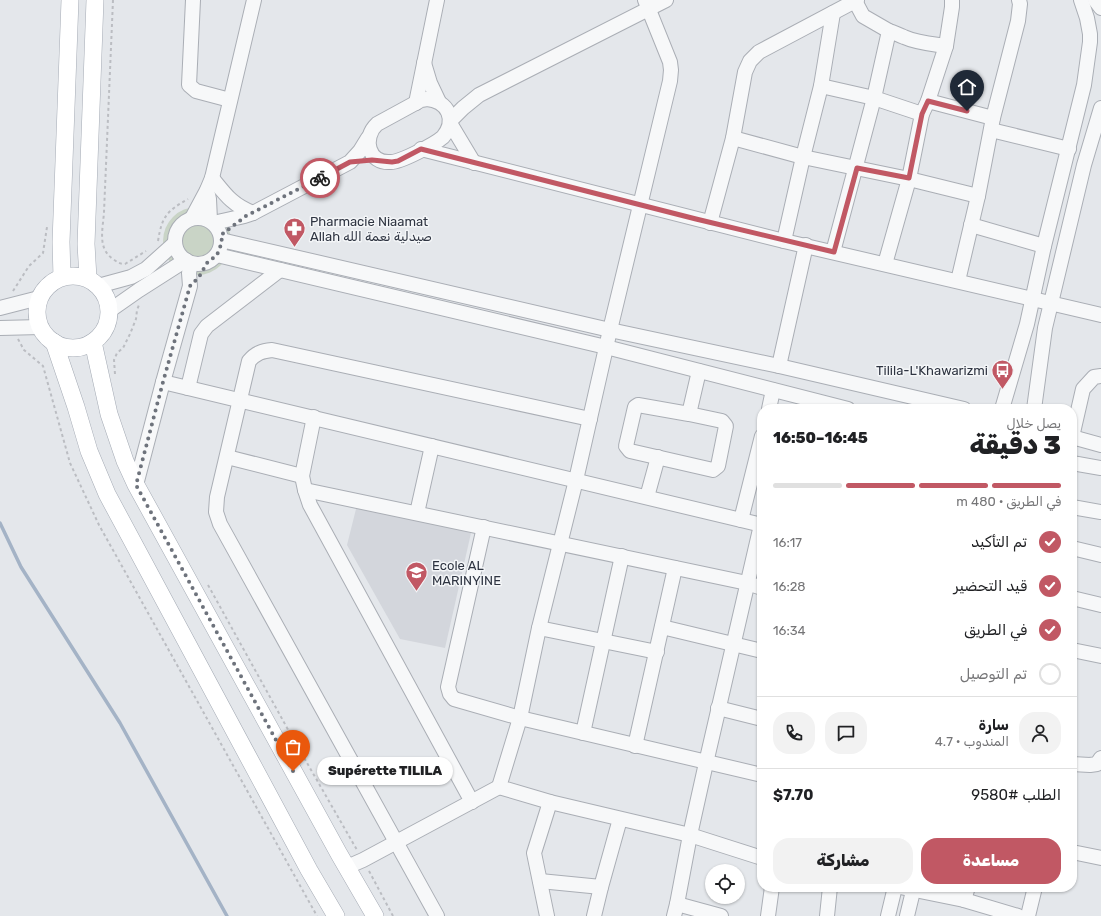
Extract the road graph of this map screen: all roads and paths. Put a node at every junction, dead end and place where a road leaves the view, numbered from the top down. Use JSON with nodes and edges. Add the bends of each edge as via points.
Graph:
{"nodes":[{"id":1,"x":70,"y":0,"type":"edge"},
{"id":2,"x":95,"y":0,"type":"edge"},
{"id":3,"x":113,"y":0,"type":"edge"},
{"id":4,"x":193,"y":0,"type":"edge"},
{"id":5,"x":254,"y":0,"type":"edge"},
{"id":6,"x":437,"y":0,"type":"edge"},
{"id":7,"x":666,"y":0,"type":"edge"},
{"id":8,"x":856,"y":0,"type":"edge"},
{"id":9,"x":952,"y":0,"type":"edge"},
{"id":10,"x":1019,"y":0,"type":"edge"},
{"id":11,"x":1080,"y":0,"type":"edge"},
{"id":12,"x":1095,"y":0,"type":"edge"},
{"id":13,"x":647,"y":5,"type":"edge"},
{"id":14,"x":1101,"y":8,"type":"edge"},
{"id":15,"x":832,"y":13,"type":"junction"},
{"id":16,"x":889,"y":31,"type":"junction"},
{"id":17,"x":1095,"y":37,"type":"edge"},
{"id":18,"x":946,"y":46,"type":"junction"},
{"id":19,"x":424,"y":63,"type":"junction"},
{"id":20,"x":821,"y":86,"type":"junction"},
{"id":21,"x":479,"y":95,"type":"junction"},
{"id":22,"x":874,"y":98,"type":"junction"},
{"id":23,"x":230,"y":100,"type":"junction"},
{"id":24,"x":440,"y":102,"type":"junction"},
{"id":25,"x":416,"y":103,"type":"junction"},
{"id":26,"x":925,"y":107,"type":"junction"},
{"id":27,"x":1101,"y":108,"type":"edge"},
{"id":28,"x":450,"y":122,"type":"junction"},
{"id":29,"x":992,"y":124,"type":"junction"},
{"id":30,"x":368,"y":138,"type":"junction"},
{"id":31,"x":733,"y":138,"type":"junction"},
{"id":32,"x":421,"y":149,"type":"junction"},
{"id":33,"x":1069,"y":149,"type":"junction"},
{"id":34,"x":803,"y":157,"type":"junction"},
{"id":35,"x":380,"y":160,"type":"junction"},
{"id":36,"x":350,"y":162,"type":"junction"},
{"id":37,"x":474,"y":163,"type":"junction"},
{"id":38,"x":857,"y":168,"type":"junction"},
{"id":39,"x":909,"y":178,"type":"junction"},
{"id":40,"x":209,"y":184,"type":"junction"},
{"id":41,"x":978,"y":196,"type":"junction"},
{"id":42,"x":191,"y":198,"type":"dead end"},
{"id":43,"x":640,"y":205,"type":"junction"},
{"id":44,"x":249,"y":215,"type":"junction"},
{"id":45,"x":192,"y":218,"type":"junction"},
{"id":46,"x":710,"y":223,"type":"junction"},
{"id":47,"x":971,"y":225,"type":"junction"},
{"id":48,"x":46,"y":227,"type":"dead end"},
{"id":49,"x":217,"y":230,"type":"junction"},
{"id":50,"x":784,"y":241,"type":"junction"},
{"id":51,"x":175,"y":243,"type":"junction"},
{"id":52,"x":806,"y":245,"type":"junction"},
{"id":53,"x":1044,"y":246,"type":"junction"},
{"id":54,"x":154,"y":247,"type":"dead end"},
{"id":55,"x":148,"y":250,"type":"dead end"},
{"id":56,"x":834,"y":252,"type":"junction"},
{"id":57,"x":212,"y":259,"type":"junction"},
{"id":58,"x":188,"y":262,"type":"junction"},
{"id":59,"x":885,"y":264,"type":"junction"},
{"id":60,"x":280,"y":270,"type":"junction"},
{"id":61,"x":62,"y":277,"type":"junction"},
{"id":62,"x":958,"y":281,"type":"junction"},
{"id":63,"x":93,"y":282,"type":"junction"},
{"id":64,"x":190,"y":286,"type":"junction"},
{"id":65,"x":39,"y":298,"type":"junction"},
{"id":66,"x":1033,"y":299,"type":"junction"},
{"id":67,"x":142,"y":302,"type":"dead end"},
{"id":68,"x":1051,"y":303,"type":"junction"},
{"id":69,"x":2,"y":308,"type":"edge"},
{"id":70,"x":109,"y":311,"type":"junction"},
{"id":71,"x":1101,"y":315,"type":"edge"},
{"id":72,"x":41,"y":327,"type":"junction"},
{"id":73,"x":3,"y":328,"type":"edge"},
{"id":74,"x":610,"y":330,"type":"junction"},
{"id":75,"x":54,"y":342,"type":"junction"},
{"id":76,"x":93,"y":342,"type":"junction"},
{"id":77,"x":606,"y":347,"type":"junction"},
{"id":78,"x":779,"y":366,"type":"junction"},
{"id":79,"x":699,"y":371,"type":"junction"},
{"id":80,"x":1101,"y":376,"type":"edge"},
{"id":81,"x":116,"y":381,"type":"dead end"},
{"id":82,"x":163,"y":382,"type":"junction"},
{"id":83,"x":188,"y":388,"type":"junction"},
{"id":84,"x":773,"y":390,"type":"junction"},
{"id":85,"x":239,"y":400,"type":"junction"},
{"id":86,"x":770,"y":404,"type":"edge"},
{"id":87,"x":828,"y":404,"type":"edge"},
{"id":88,"x":942,"y":404,"type":"edge"},
{"id":89,"x":1003,"y":404,"type":"edge"},
{"id":90,"x":1035,"y":404,"type":"edge"},
{"id":91,"x":689,"y":414,"type":"junction"},
{"id":92,"x":1077,"y":415,"type":"edge"},
{"id":93,"x":314,"y":417,"type":"junction"},
{"id":94,"x":590,"y":419,"type":"junction"},
{"id":95,"x":1077,"y":438,"type":"edge"},
{"id":96,"x":1101,"y":445,"type":"edge"},
{"id":97,"x":432,"y":446,"type":"junction"},
{"id":98,"x":757,"y":456,"type":"edge"},
{"id":99,"x":227,"y":457,"type":"junction"},
{"id":100,"x":658,"y":457,"type":"junction"},
{"id":101,"x":1077,"y":464,"type":"edge"},
{"id":102,"x":1101,"y":468,"type":"edge"},
{"id":103,"x":302,"y":476,"type":"junction"},
{"id":104,"x":576,"y":480,"type":"junction"},
{"id":105,"x":136,"y":485,"type":"junction"},
{"id":106,"x":305,"y":490,"type":"junction"},
{"id":107,"x":647,"y":497,"type":"junction"},
{"id":108,"x":1077,"y":507,"type":"edge"},
{"id":109,"x":1101,"y":512,"type":"edge"},
{"id":110,"x":417,"y":513,"type":"junction"},
{"id":111,"x":741,"y":520,"type":"junction"},
{"id":112,"x":757,"y":524,"type":"edge"},
{"id":113,"x":484,"y":527,"type":"junction"},
{"id":114,"x":757,"y":542,"type":"edge"},
{"id":115,"x":560,"y":543,"type":"junction"},
{"id":116,"x":1077,"y":549,"type":"edge"},
{"id":117,"x":1101,"y":555,"type":"edge"},
{"id":118,"x":622,"y":556,"type":"junction"},
{"id":119,"x":675,"y":568,"type":"junction"},
{"id":120,"x":206,"y":581,"type":"dead end"},
{"id":121,"x":747,"y":583,"type":"junction"},
{"id":122,"x":757,"y":586,"type":"edge"},
{"id":123,"x":1077,"y":599,"type":"edge"},
{"id":124,"x":1101,"y":603,"type":"edge"},
{"id":125,"x":662,"y":627,"type":"junction"},
{"id":126,"x":539,"y":628,"type":"junction"},
{"id":127,"x":603,"y":641,"type":"junction"},
{"id":128,"x":733,"y":643,"type":"junction"},
{"id":129,"x":757,"y":650,"type":"edge"},
{"id":130,"x":1077,"y":651,"type":"edge"},
{"id":131,"x":657,"y":652,"type":"junction"},
{"id":132,"x":1101,"y":656,"type":"edge"},
{"id":133,"x":718,"y":708,"type":"junction"},
{"id":134,"x":520,"y":718,"type":"junction"},
{"id":135,"x":757,"y":718,"type":"edge"},
{"id":136,"x":583,"y":733,"type":"junction"},
{"id":137,"x":635,"y":746,"type":"junction"},
{"id":138,"x":706,"y":763,"type":"junction"},
{"id":139,"x":1100,"y":763,"type":"edge"},
{"id":140,"x":1077,"y":764,"type":"edge"},
{"id":141,"x":757,"y":774,"type":"edge"},
{"id":142,"x":499,"y":787,"type":"junction"},
{"id":143,"x":472,"y":802,"type":"junction"},
{"id":144,"x":550,"y":802,"type":"junction"},
{"id":145,"x":620,"y":819,"type":"junction"},
{"id":146,"x":690,"y":835,"type":"junction"},
{"id":147,"x":395,"y":842,"type":"junction"},
{"id":148,"x":1077,"y":853,"type":"edge"},
{"id":149,"x":757,"y":856,"type":"edge"},
{"id":150,"x":1101,"y":858,"type":"edge"},
{"id":151,"x":363,"y":860,"type":"junction"},
{"id":152,"x":347,"y":867,"type":"junction"},
{"id":153,"x":540,"y":881,"type":"junction"},
{"id":154,"x":601,"y":887,"type":"junction"},
{"id":155,"x":771,"y":892,"type":"edge"},
{"id":156,"x":829,"y":892,"type":"edge"},
{"id":157,"x":894,"y":892,"type":"edge"},
{"id":158,"x":909,"y":892,"type":"edge"},
{"id":159,"x":947,"y":892,"type":"edge"},
{"id":160,"x":1034,"y":892,"type":"edge"},
{"id":161,"x":966,"y":894,"type":"edge"},
{"id":162,"x":675,"y":910,"type":"edge"},
{"id":163,"x":982,"y":911,"type":"edge"},
{"id":164,"x":317,"y":916,"type":"edge"},
{"id":165,"x":336,"y":916,"type":"edge"},
{"id":166,"x":375,"y":916,"type":"edge"},
{"id":167,"x":393,"y":916,"type":"edge"},
{"id":168,"x":437,"y":916,"type":"edge"},
{"id":169,"x":547,"y":916,"type":"edge"},
{"id":170,"x":594,"y":916,"type":"edge"},
{"id":171,"x":721,"y":916,"type":"edge"},
{"id":172,"x":768,"y":916,"type":"edge"},
{"id":173,"x":827,"y":916,"type":"edge"},
{"id":174,"x":888,"y":916,"type":"edge"},
{"id":175,"x":907,"y":916,"type":"edge"},
{"id":176,"x":1018,"y":916,"type":"edge"},
{"id":177,"x":1028,"y":916,"type":"edge"}],
"edges":[{"from":1,"to":61,"type":"main road","via":[[61,242]]},
{"from":2,"to":63,"type":"main road","via":[[86,244]]},
{"from":3,"to":55,"type":"path","via":[[102,242],[106,254],[121,264]]},
{"from":4,"to":23,"type":"street","via":[[189,85],[196,91]]},
{"from":5,"to":23,"type":"street"},
{"from":6,"to":19,"type":"street"},
{"from":7,"to":13,"type":"street"},
{"from":8,"to":15,"type":"street"},
{"from":8,"to":16,"type":"street","via":[[863,16]]},
{"from":9,"to":18,"type":"street"},
{"from":10,"to":29,"type":"street","via":[[1018,21]]},
{"from":11,"to":17,"type":"street"},
{"from":12,"to":14,"type":"street"},
{"from":13,"to":21,"type":"street"},
{"from":13,"to":43,"type":"street","via":[[671,70]]},
{"from":15,"to":20,"type":"street"},
{"from":15,"to":31,"type":"street","via":[[760,52],[750,61],[745,72]]},
{"from":16,"to":18,"type":"street","via":[[903,37]]},
{"from":16,"to":22,"type":"street"},
{"from":17,"to":33,"type":"street"},
{"from":18,"to":26,"type":"street"},
{"from":19,"to":24,"type":"street"},
{"from":19,"to":25,"type":"street"},
{"from":20,"to":22,"type":"street"},
{"from":20,"to":34,"type":"street"},
{"from":21,"to":24,"type":"street"},
{"from":21,"to":28,"type":"street"},
{"from":22,"to":26,"type":"street"},
{"from":22,"to":38,"type":"street"},
{"from":23,"to":40,"type":"street"},
{"from":24,"to":25,"type":"street","via":[[427,99]]},
{"from":24,"to":28,"type":"street","via":[[447,111]]},
{"from":25,"to":30,"type":"street","via":[[377,124]]},
{"from":26,"to":29,"type":"street"},
{"from":26,"to":39,"type":"street"},
{"from":27,"to":68,"type":"street","via":[[1082,172]]},
{"from":28,"to":32,"type":"street","via":[[443,137]]},
{"from":28,"to":37,"type":"street"},
{"from":29,"to":33,"type":"street"},
{"from":29,"to":41,"type":"street"},
{"from":30,"to":35,"type":"street","via":[[370,151]]},
{"from":30,"to":36,"type":"street"},
{"from":31,"to":34,"type":"street"},
{"from":31,"to":46,"type":"street"},
{"from":32,"to":35,"type":"street","via":[[398,161]]},
{"from":32,"to":37,"type":"street"},
{"from":33,"to":53,"type":"street"},
{"from":34,"to":38,"type":"street"},
{"from":34,"to":50,"type":"street"},
{"from":35,"to":36,"type":"street"},
{"from":36,"to":44,"type":"street"},
{"from":37,"to":43,"type":"street"},
{"from":38,"to":39,"type":"street"},
{"from":38,"to":56,"type":"street"},
{"from":39,"to":41,"type":"street"},
{"from":39,"to":59,"type":"street"},
{"from":40,"to":44,"type":"street"},
{"from":40,"to":45,"type":"street"},
{"from":40,"to":49,"type":"street","via":[[209,199]]},
{"from":41,"to":47,"type":"street"},
{"from":42,"to":54,"type":"path","via":[[166,214],[159,241]]},
{"from":43,"to":46,"type":"street"},
{"from":43,"to":74,"type":"street"},
{"from":44,"to":49,"type":"street"},
{"from":45,"to":49,"type":"street","via":[[202,217]]},
{"from":45,"to":51,"type":"street","via":[[178,228]]},
{"from":46,"to":50,"type":"street"},
{"from":47,"to":53,"type":"street"},
{"from":47,"to":62,"type":"street"},
{"from":48,"to":69,"type":"path","via":[[43,254],[28,266]]},
{"from":49,"to":57,"type":"street","via":[[220,249]]},
{"from":49,"to":74,"type":"street"},
{"from":50,"to":52,"type":"street"},
{"from":51,"to":58,"type":"street","via":[[177,251]]},
{"from":51,"to":63,"type":"street","via":[[146,269],[131,277]]},
{"from":52,"to":56,"type":"street"},
{"from":52,"to":78,"type":"street"},
{"from":53,"to":66,"type":"street"},
{"from":56,"to":59,"type":"street"},
{"from":57,"to":58,"type":"street","via":[[200,264]]},
{"from":57,"to":60,"type":"street"},
{"from":57,"to":64,"type":"street"},
{"from":58,"to":64,"type":"street"},
{"from":58,"to":70,"type":"street","via":[[139,290]]},
{"from":59,"to":62,"type":"street"},
{"from":60,"to":77,"type":"street"},
{"from":60,"to":83,"type":"street","via":[[207,326],[201,334]]},
{"from":61,"to":63,"type":"main road","via":[[74,275]]},
{"from":61,"to":65,"type":"main road","via":[[49,284]]},
{"from":62,"to":66,"type":"street"},
{"from":63,"to":70,"type":"main road","via":[[107,299]]},
{"from":64,"to":82,"type":"street"},
{"from":65,"to":69,"type":"street"},
{"from":65,"to":72,"type":"main road","via":[[37,314]]},
{"from":66,"to":68,"type":"street"},
{"from":66,"to":89,"type":"street"},
{"from":67,"to":81,"type":"path","via":[[123,348],[114,360]]},
{"from":68,"to":71,"type":"street"},
{"from":68,"to":90,"type":"street"},
{"from":70,"to":76,"type":"main road","via":[[105,329]]},
{"from":72,"to":73,"type":"street"},
{"from":72,"to":75,"type":"main road"},
{"from":73,"to":164,"type":"path","via":[[16,334],[24,350],[43,366],[70,463],[99,525]]},
{"from":74,"to":77,"type":"street"},
{"from":74,"to":78,"type":"street"},
{"from":75,"to":76,"type":"main road","via":[[74,348]]},
{"from":75,"to":165,"type":"main road","via":[[89,451],[107,494]]},
{"from":76,"to":105,"type":"main road","via":[[112,426]]},
{"from":77,"to":79,"type":"street"},
{"from":77,"to":94,"type":"street"},
{"from":78,"to":88,"type":"street"},
{"from":79,"to":84,"type":"street"},
{"from":79,"to":91,"type":"street"},
{"from":80,"to":92,"type":"street","via":[[1094,377],[1083,389]]},
{"from":82,"to":83,"type":"street"},
{"from":82,"to":105,"type":"street"},
{"from":83,"to":85,"type":"street"},
{"from":84,"to":86,"type":"street"},
{"from":84,"to":87,"type":"street"},
{"from":85,"to":93,"type":"street"},
{"from":85,"to":94,"type":"street","via":[[249,361],[262,351],[272,350]]},
{"from":85,"to":99,"type":"street"},
{"from":91,"to":100,"type":"street","via":[[640,405],[635,407],[626,446],[630,451]]},
{"from":91,"to":100,"type":"street","via":[[722,421],[726,426],[716,469]]},
{"from":93,"to":97,"type":"street"},
{"from":93,"to":103,"type":"street"},
{"from":94,"to":104,"type":"street"},
{"from":95,"to":96,"type":"street"},
{"from":97,"to":104,"type":"street"},
{"from":97,"to":110,"type":"street"},
{"from":98,"to":111,"type":"street"},
{"from":99,"to":103,"type":"street"},
{"from":99,"to":147,"type":"street","via":[[217,497],[216,512],[220,524]]},
{"from":100,"to":107,"type":"street"},
{"from":101,"to":102,"type":"street"},
{"from":103,"to":106,"type":"street"},
{"from":104,"to":107,"type":"street"},
{"from":104,"to":115,"type":"street"},
{"from":105,"to":152,"type":"main road"},
{"from":106,"to":110,"type":"street"},
{"from":106,"to":143,"type":"street","via":[[310,504]]},
{"from":107,"to":111,"type":"street"},
{"from":108,"to":109,"type":"street"},
{"from":110,"to":113,"type":"street"},
{"from":111,"to":112,"type":"street"},
{"from":113,"to":115,"type":"street"},
{"from":113,"to":134,"type":"street","via":[[448,687],[454,699]]},
{"from":114,"to":121,"type":"street"},
{"from":115,"to":118,"type":"street"},
{"from":115,"to":126,"type":"street"},
{"from":116,"to":117,"type":"street"},
{"from":118,"to":119,"type":"street"},
{"from":118,"to":127,"type":"street"},
{"from":119,"to":121,"type":"street"},
{"from":119,"to":125,"type":"street"},
{"from":120,"to":151,"type":"path"},
{"from":121,"to":122,"type":"street"},
{"from":121,"to":128,"type":"street"},
{"from":123,"to":124,"type":"street"},
{"from":125,"to":128,"type":"street"},
{"from":125,"to":131,"type":"street"},
{"from":126,"to":127,"type":"street"},
{"from":126,"to":134,"type":"street"},
{"from":127,"to":131,"type":"street"},
{"from":127,"to":136,"type":"street"},
{"from":128,"to":129,"type":"street"},
{"from":128,"to":133,"type":"street"},
{"from":130,"to":132,"type":"street"},
{"from":131,"to":137,"type":"street"},
{"from":133,"to":135,"type":"street"},
{"from":133,"to":138,"type":"street"},
{"from":134,"to":136,"type":"street"},
{"from":134,"to":142,"type":"street"},
{"from":136,"to":137,"type":"street"},
{"from":137,"to":138,"type":"street"},
{"from":138,"to":141,"type":"street"},
{"from":138,"to":146,"type":"street"},
{"from":139,"to":140,"type":"street"},
{"from":142,"to":143,"type":"street"},
{"from":142,"to":144,"type":"street"},
{"from":143,"to":147,"type":"street"},
{"from":144,"to":145,"type":"street"},
{"from":144,"to":153,"type":"street","via":[[534,853]]},
{"from":145,"to":146,"type":"street"},
{"from":145,"to":154,"type":"street"},
{"from":146,"to":149,"type":"street"},
{"from":146,"to":162,"type":"street"},
{"from":147,"to":151,"type":"street"},
{"from":147,"to":168,"type":"street"},
{"from":148,"to":150,"type":"street"},
{"from":151,"to":152,"type":"street"},
{"from":151,"to":167,"type":"path"},
{"from":152,"to":166,"type":"main road"},
{"from":153,"to":154,"type":"street"},
{"from":153,"to":169,"type":"street"},
{"from":154,"to":170,"type":"street"},
{"from":155,"to":172,"type":"street"},
{"from":156,"to":173,"type":"street"},
{"from":157,"to":174,"type":"street"},
{"from":158,"to":175,"type":"street"},
{"from":159,"to":161,"type":"street"},
{"from":160,"to":177,"type":"street"},
{"from":161,"to":163,"type":"street"},
{"from":162,"to":171,"type":"street"},
{"from":163,"to":176,"type":"street"}]}
